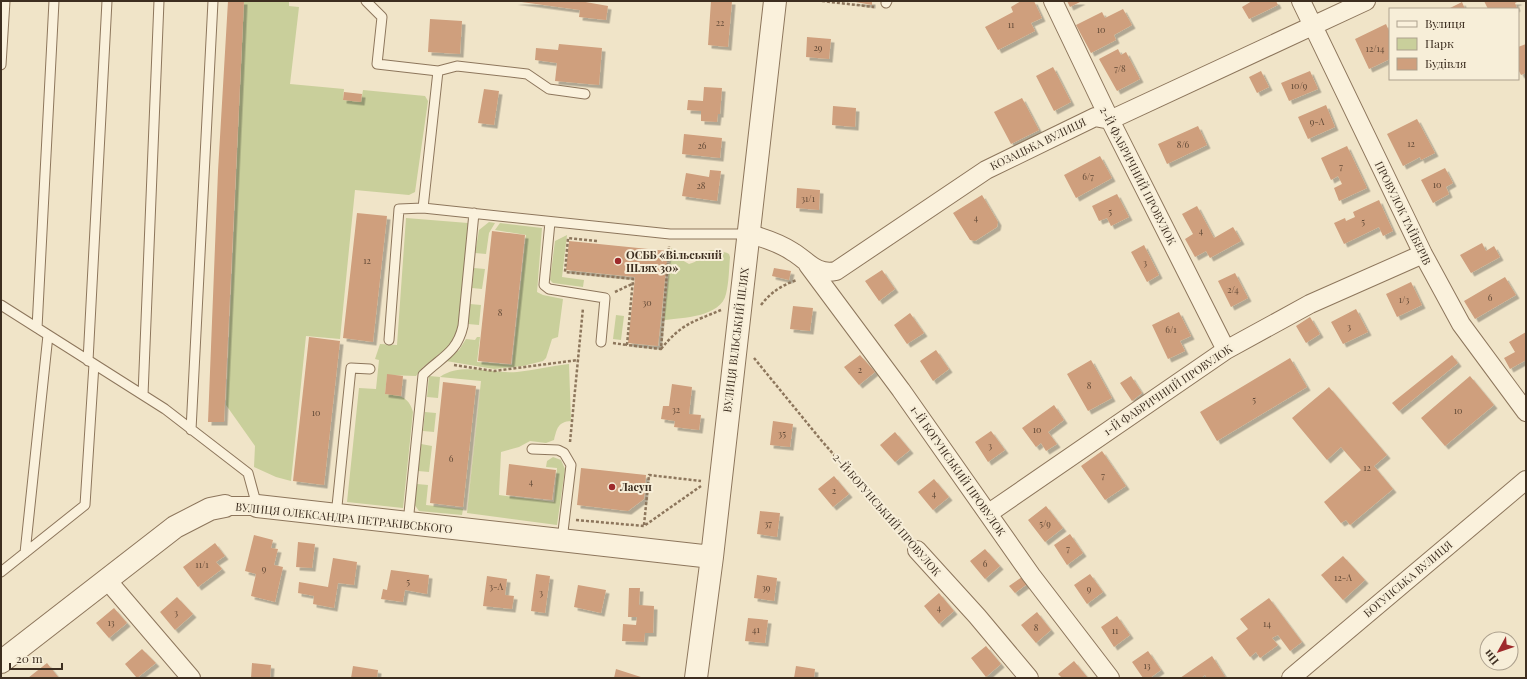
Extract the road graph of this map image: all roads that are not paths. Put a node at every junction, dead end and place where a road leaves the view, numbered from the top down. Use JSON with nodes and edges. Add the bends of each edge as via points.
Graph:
{"nodes":[{"id":1,"x":5,"y":1,"type":"edge"},
{"id":2,"x":54,"y":1,"type":"edge"},
{"id":3,"x":107,"y":1,"type":"edge"},
{"id":4,"x":159,"y":1,"type":"edge"},
{"id":5,"x":213,"y":1,"type":"edge"},
{"id":6,"x":366,"y":1,"type":"edge"},
{"id":7,"x":775,"y":1,"type":"edge"},
{"id":8,"x":1053,"y":1,"type":"edge"},
{"id":9,"x":1301,"y":1,"type":"edge"},
{"id":10,"x":1366,"y":1,"type":"edge"},
{"id":11,"x":1313,"y":26,"type":"junction"},
{"id":12,"x":1,"y":65,"type":"edge"},
{"id":13,"x":438,"y":71,"type":"junction"},
{"id":14,"x":585,"y":94,"type":"dead end"},
{"id":15,"x":1110,"y":120,"type":"junction"},
{"id":16,"x":423,"y":208,"type":"junction"},
{"id":17,"x":474,"y":213,"type":"junction"},
{"id":18,"x":550,"y":222,"type":"junction"},
{"id":19,"x":750,"y":234,"type":"junction"},
{"id":20,"x":1422,"y":254,"type":"junction"},
{"id":21,"x":803,"y":271,"type":"junction"},
{"id":22,"x":1,"y":305,"type":"edge"},
{"id":23,"x":38,"y":328,"type":"junction"},
{"id":24,"x":48,"y":335,"type":"junction"},
{"id":25,"x":389,"y":340,"type":"dead end"},
{"id":26,"x":600,"y":342,"type":"dead end"},
{"id":27,"x":1226,"y":350,"type":"junction"},
{"id":28,"x":91,"y":362,"type":"junction"},
{"id":29,"x":370,"y":370,"type":"dead end"},
{"id":30,"x":143,"y":395,"type":"junction"},
{"id":31,"x":1526,"y":412,"type":"edge"},
{"id":32,"x":191,"y":430,"type":"junction"},
{"id":33,"x":532,"y":449,"type":"dead end"},
{"id":34,"x":1526,"y":480,"type":"edge"},
{"id":35,"x":225,"y":506,"type":"joint"},
{"id":36,"x":257,"y":506,"type":"junction"},
{"id":37,"x":989,"y":513,"type":"junction"},
{"id":38,"x":336,"y":516,"type":"junction"},
{"id":39,"x":408,"y":524,"type":"junction"},
{"id":40,"x":562,"y":540,"type":"junction"},
{"id":41,"x":916,"y":550,"type":"road end"},
{"id":42,"x":25,"y":553,"type":"junction"},
{"id":43,"x":712,"y":556,"type":"junction"},
{"id":44,"x":1,"y":572,"type":"edge"},
{"id":45,"x":107,"y":580,"type":"junction"},
{"id":46,"x":1,"y":662,"type":"edge"},
{"id":47,"x":191,"y":678,"type":"edge"},
{"id":48,"x":696,"y":678,"type":"edge"},
{"id":49,"x":1029,"y":678,"type":"edge"},
{"id":50,"x":1110,"y":678,"type":"edge"},
{"id":51,"x":1291,"y":678,"type":"edge"}],
"edges":[{"from":1,"to":12,"type":"lane"},
{"from":2,"to":23,"type":"lane"},
{"from":3,"to":28,"type":"lane"},
{"from":4,"to":30,"type":"lane"},
{"from":5,"to":32,"type":"lane"},
{"from":6,"to":13,"type":"lane","via":[[382,17],[377,64]]},
{"from":7,"to":19,"type":"street","name":"ВУЛИЦЯ ВІЛЬСЬКИЙ ШЛЯХ"},
{"from":8,"to":15,"type":"street","name":"2-Й ФАБРИЧНИЙ ПРОВУЛОК"},
{"from":9,"to":11,"type":"street","name":"ПРОВУЛОК ТАЙБЕРІВ"},
{"from":10,"to":11,"type":"street","name":"КОЗАЦЬКА ВУЛИЦЯ"},
{"from":11,"to":15,"type":"street","name":"КОЗАЦЬКА ВУЛИЦЯ"},
{"from":11,"to":20,"type":"street","name":"ПРОВУЛОК ТАЙБЕРІВ"},
{"from":13,"to":14,"type":"lane","via":[[457,66],[527,74],[549,89]]},
{"from":13,"to":16,"type":"lane"},
{"from":15,"to":21,"type":"street","name":"КОЗАЦЬКА ВУЛИЦЯ","via":[[1095,117],[986,170],[836,271]]},
{"from":15,"to":27,"type":"street","name":"2-Й ФАБРИЧНИЙ ПРОВУЛОК"},
{"from":16,"to":17,"type":"lane"},
{"from":16,"to":25,"type":"lane","via":[[399,209]]},
{"from":17,"to":18,"type":"lane"},
{"from":17,"to":39,"type":"lane","via":[[460,339],[456,347],[423,375]]},
{"from":18,"to":19,"type":"lane","via":[[670,234]]},
{"from":18,"to":26,"type":"lane","via":[[544,284],[549,289],[605,298]]},
{"from":19,"to":21,"type":"street","name":"КОЗАЦЬКА ВУЛИЦЯ","via":[[794,252]]},
{"from":19,"to":43,"type":"street","name":"ВУЛИЦЯ ВІЛЬСЬКИЙ ШЛЯХ","via":[[735,344]]},
{"from":20,"to":27,"type":"street","name":"1-Й ФАБРИЧНИЙ ПРОВУЛОК","via":[[1310,304]]},
{"from":20,"to":31,"type":"street","name":"ПРОВУЛОК ТАЙБЕРІВ","via":[[1461,324]]},
{"from":21,"to":37,"type":"street","name":"1-Й БОГУНСЬКИЙ ПРОВУЛОК","via":[[887,371]]},
{"from":22,"to":23,"type":"lane"},
{"from":23,"to":24,"type":"lane"},
{"from":24,"to":28,"type":"lane"},
{"from":24,"to":42,"type":"lane"},
{"from":27,"to":37,"type":"street","name":"1-Й ФАБРИЧНИЙ ПРОВУЛОК"},
{"from":28,"to":30,"type":"lane"},
{"from":28,"to":42,"type":"lane","via":[[85,505]]},
{"from":29,"to":38,"type":"lane","via":[[351,368]]},
{"from":30,"to":32,"type":"lane"},
{"from":32,"to":36,"type":"lane","via":[[248,473]]},
{"from":33,"to":40,"type":"lane","via":[[558,450],[569,458],[571,465]]},
{"from":34,"to":51,"type":"street","name":"БОГУНСЬКА ВУЛИЦЯ"},
{"from":35,"to":36,"type":"street","name":"ВУЛИЦЯ ОЛЕКСАНДРА ПЕТРАКІВСЬКОГО"},
{"from":35,"to":45,"type":"street","name":"ВУЛИЦЯ ОЛЕКСАНДРА ПЕТРАКІВСЬКОГО","via":[[210,509],[175,527]]},
{"from":36,"to":38,"type":"street","name":"ВУЛИЦЯ ОЛЕКСАНДРА ПЕТРАКІВСЬКОГО"},
{"from":37,"to":50,"type":"street","name":"1-Й БОГУНСЬКИЙ ПРОВУЛОК","via":[[1031,575]]},
{"from":38,"to":39,"type":"street","name":"ВУЛИЦЯ ОЛЕКСАНДРА ПЕТРАКІВСЬКОГО"},
{"from":39,"to":40,"type":"street","name":"ВУЛИЦЯ ОЛЕКСАНДРА ПЕТРАКІВСЬКОГО"},
{"from":40,"to":43,"type":"street","name":"ВУЛИЦЯ ОЛЕКСАНДРА ПЕТРАКІВСЬКОГО"},
{"from":41,"to":49,"type":"street","name":"2-Й БОГУНСЬКИЙ ПРОВУЛОК","via":[[977,616]]},
{"from":42,"to":44,"type":"lane"},
{"from":43,"to":48,"type":"street","name":"ВУЛИЦЯ ВІЛЬСЬКИЙ ШЛЯХ"},
{"from":45,"to":46,"type":"street","name":"ВУЛИЦЯ ОЛЕКСАНДРА ПЕТРАКІВСЬКОГО"},
{"from":45,"to":47,"type":"street"}]}
